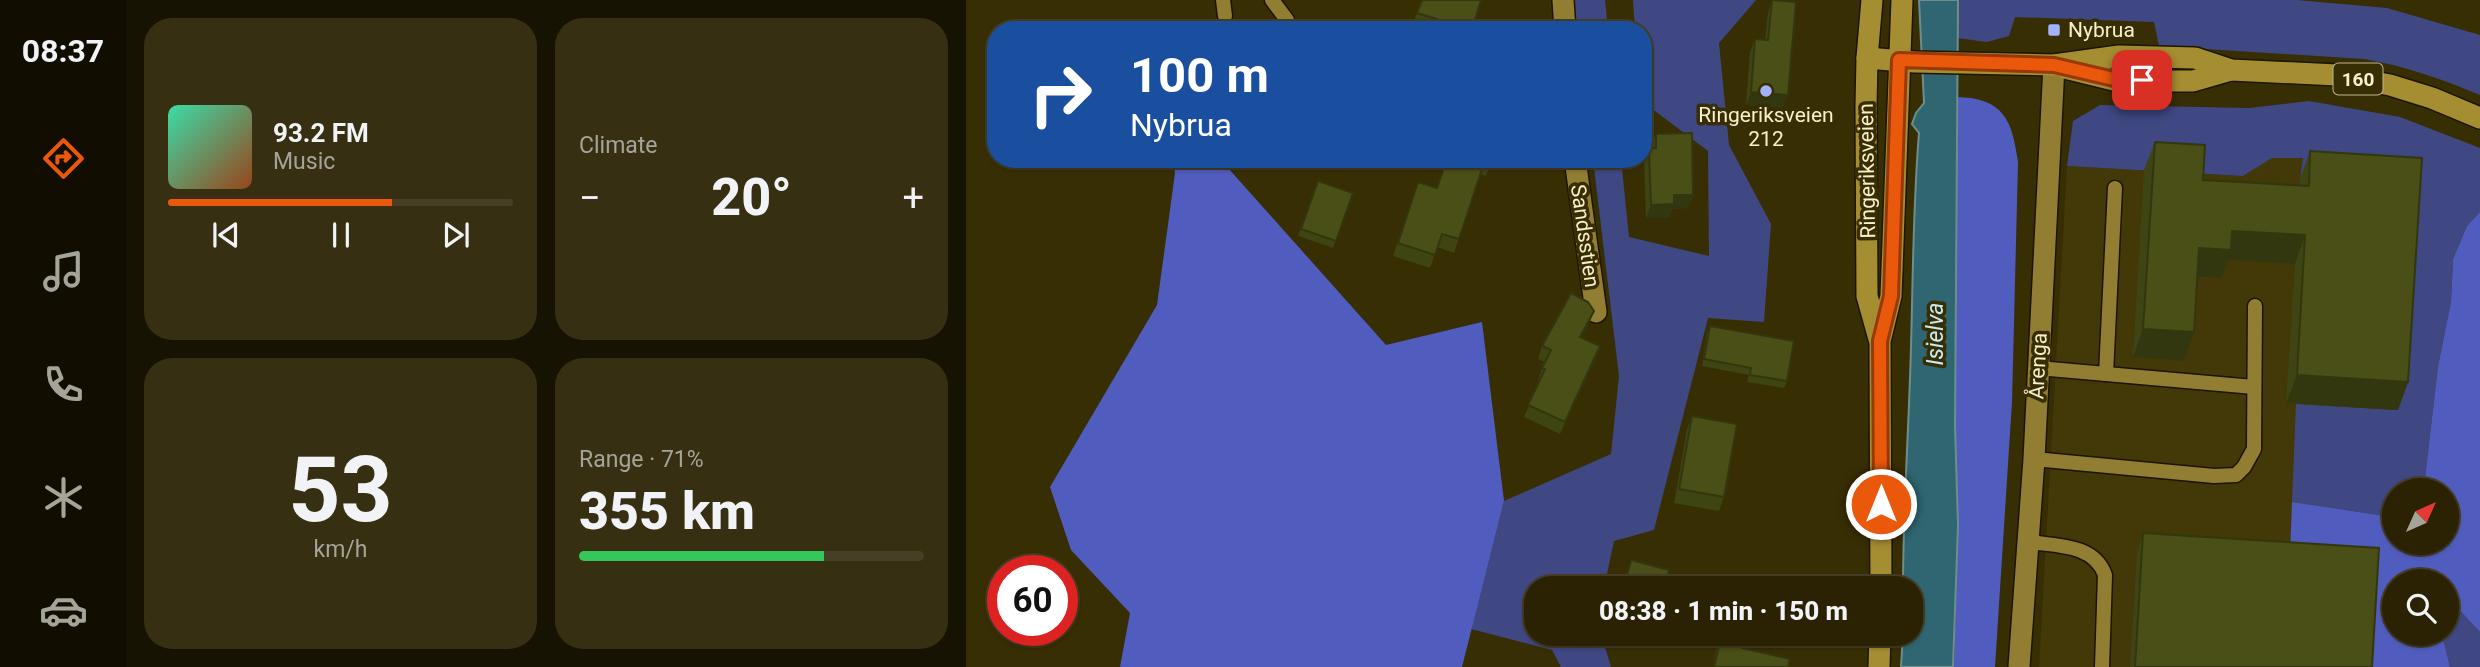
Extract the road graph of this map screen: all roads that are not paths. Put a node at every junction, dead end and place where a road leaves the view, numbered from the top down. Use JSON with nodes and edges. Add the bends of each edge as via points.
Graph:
{"nodes":[{"id":1,"x":1223,"y":0,"type":"edge"},
{"id":2,"x":1272,"y":0,"type":"edge"},
{"id":3,"x":1563,"y":0,"type":"edge"},
{"id":4,"x":1872,"y":0,"type":"edge"},
{"id":5,"x":1902,"y":0,"type":"edge"},
{"id":6,"x":1225,"y":16,"type":"dead end"},
{"id":7,"x":1287,"y":20,"type":"dead end"},
{"id":8,"x":1564,"y":21,"type":"edge"},
{"id":9,"x":1867,"y":58,"type":"junction"},
{"id":10,"x":1907,"y":61,"type":"junction"},
{"id":11,"x":2054,"y":65,"type":"junction"},
{"id":12,"x":2480,"y":118,"type":"edge"},
{"id":13,"x":1576,"y":168,"type":"edge"},
{"id":14,"x":2115,"y":188,"type":"dead end"},
{"id":15,"x":2255,"y":306,"type":"dead end"},
{"id":16,"x":1595,"y":312,"type":"edge"},
{"id":17,"x":1880,"y":341,"type":"junction"},
{"id":18,"x":2038,"y":368,"type":"junction"},
{"id":19,"x":2106,"y":374,"type":"junction"},
{"id":20,"x":2254,"y":387,"type":"junction"},
{"id":21,"x":2034,"y":459,"type":"junction"},
{"id":22,"x":2029,"y":542,"type":"junction"},
{"id":23,"x":1881,"y":576,"type":"edge"},
{"id":24,"x":1880,"y":646,"type":"edge"},
{"id":25,"x":1879,"y":667,"type":"edge"},
{"id":26,"x":2019,"y":667,"type":"edge"},
{"id":27,"x":2102,"y":667,"type":"edge"}],
"edges":[{"from":1,"to":6,"type":"lane"},
{"from":2,"to":7,"type":"lane"},
{"from":3,"to":8,"type":"street"},
{"from":4,"to":9,"type":"main road","name":"Ringeriksveien"},
{"from":5,"to":10,"type":"main road","name":"Ringeriksveien"},
{"from":9,"to":10,"type":"main road","number":"160"},
{"from":9,"to":17,"type":"main road","name":"Ringeriksveien","via":[[1867,296]]},
{"from":10,"to":11,"type":"main road","number":"160"},
{"from":10,"to":17,"type":"main road","name":"Ringeriksveien","via":[[1891,296]]},
{"from":11,"to":12,"type":"main road","number":"160","via":[[2142,55],[2195,58],[2231,70],[2337,75],[2390,85]]},
{"from":11,"to":18,"type":"street","name":"Årenga"},
{"from":13,"to":16,"type":"street","name":"Sandsstien"},
{"from":14,"to":19,"type":"lane"},
{"from":15,"to":20,"type":"lane"},
{"from":17,"to":23,"type":"main road","name":"Ringeriksveien"},
{"from":18,"to":19,"type":"lane"},
{"from":18,"to":21,"type":"street","name":"Årenga"},
{"from":19,"to":20,"type":"lane"},
{"from":20,"to":21,"type":"lane","via":[[2254,449],[2236,475]]},
{"from":21,"to":22,"type":"street","name":"Årenga"},
{"from":22,"to":26,"type":"street","name":"Årenga"},
{"from":22,"to":27,"type":"lane","via":[[2072,548],[2101,563],[2105,575]]},
{"from":24,"to":25,"type":"main road"}]}
